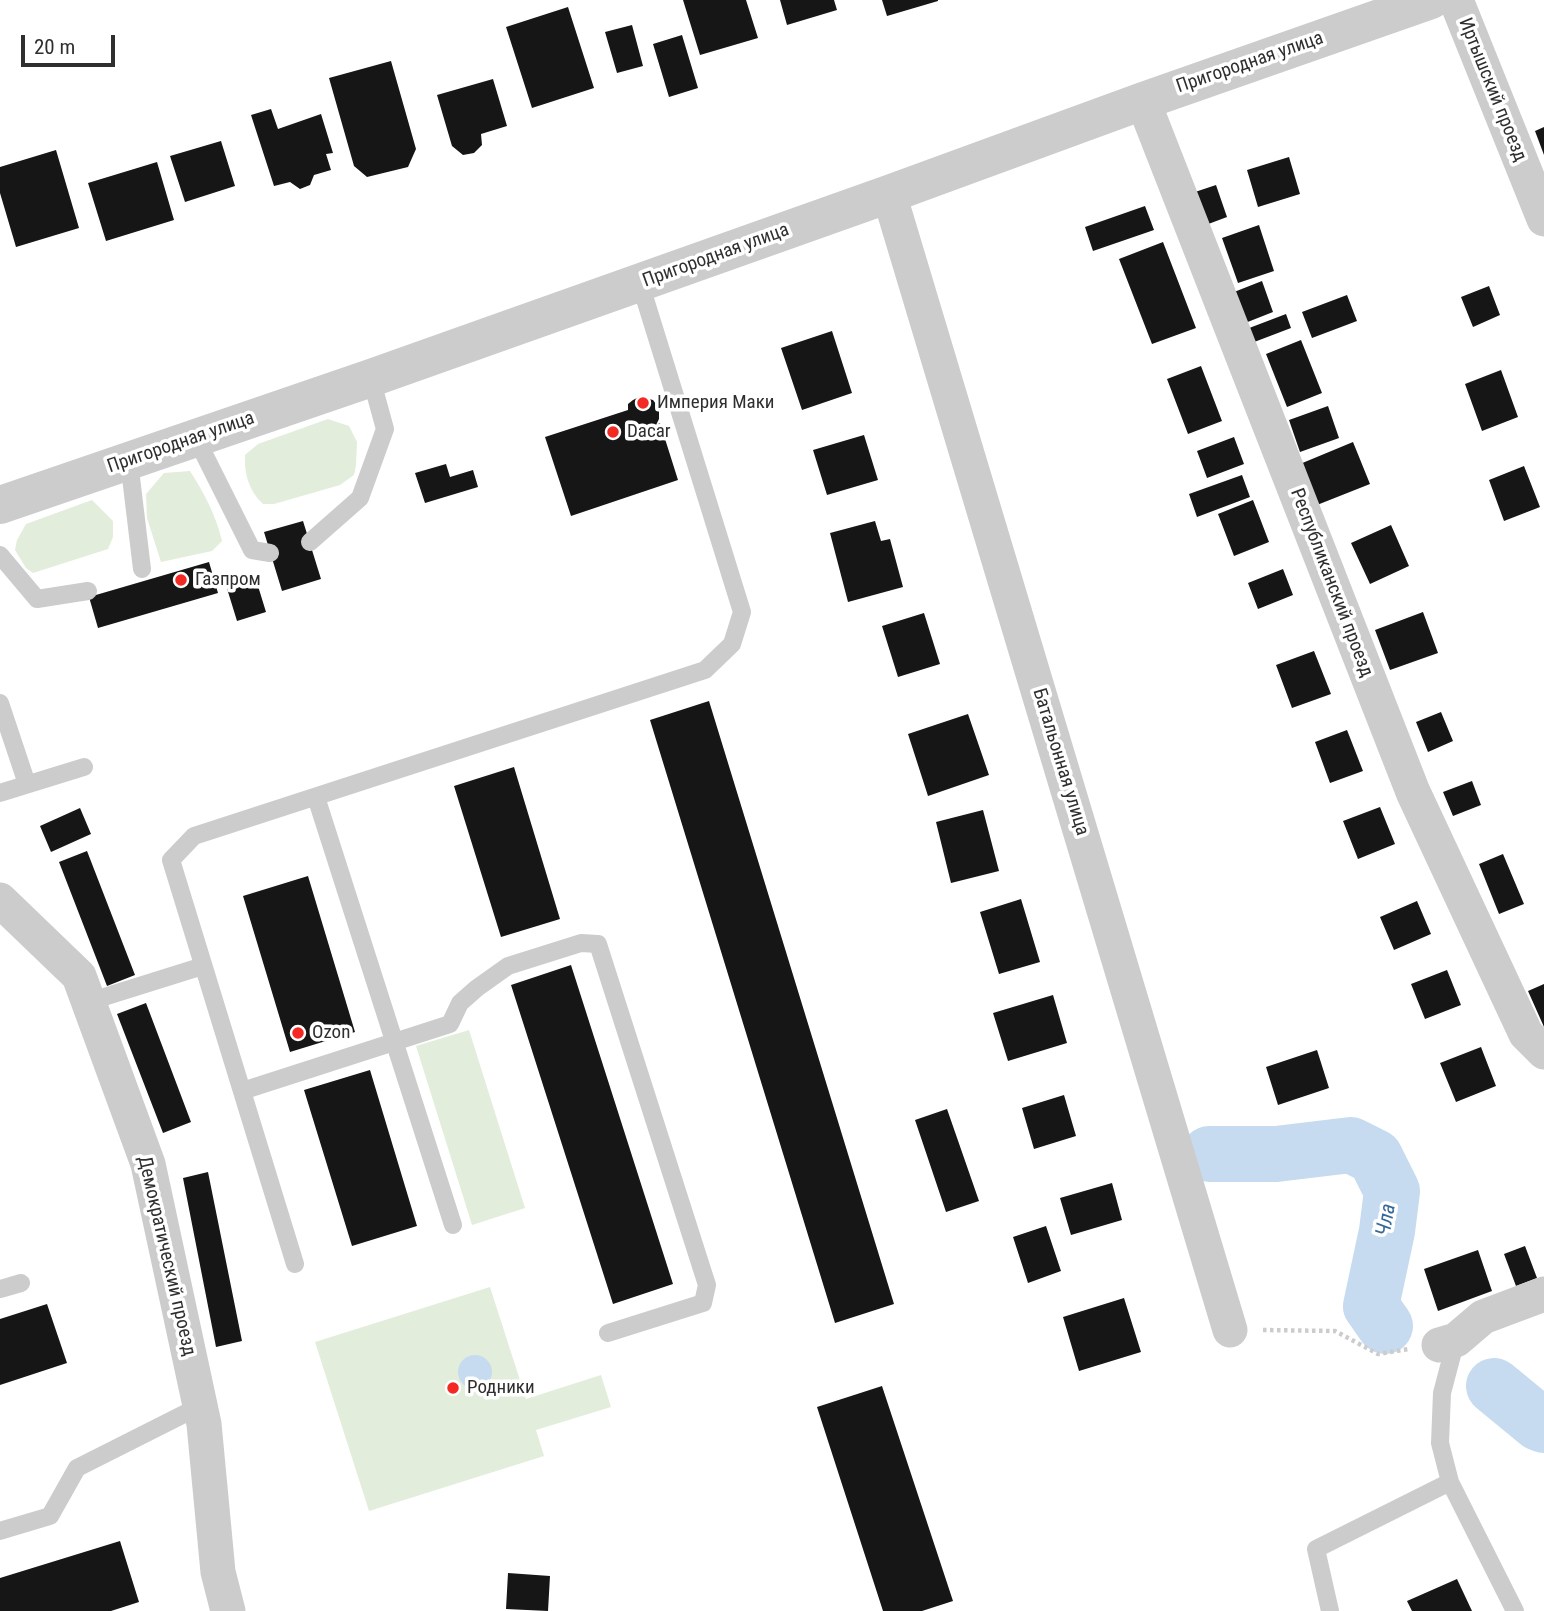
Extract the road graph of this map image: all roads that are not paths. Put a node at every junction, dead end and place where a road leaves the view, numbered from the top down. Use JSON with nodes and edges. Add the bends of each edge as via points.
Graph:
{"nodes":[{"id":1,"x":1431,"y":0,"type":"edge"},
{"id":2,"x":1456,"y":0,"type":"edge"},
{"id":3,"x":1143,"y":101,"type":"junction"},
{"id":4,"x":889,"y":194,"type":"junction"},
{"id":5,"x":1544,"y":219,"type":"edge"},
{"id":6,"x":640,"y":282,"type":"junction"},
{"id":7,"x":371,"y":379,"type":"junction"},
{"id":8,"x":196,"y":438,"type":"junction"},
{"id":9,"x":129,"y":461,"type":"junction"},
{"id":10,"x":0,"y":505,"type":"edge"},
{"id":11,"x":310,"y":542,"type":"dead end"},
{"id":12,"x":270,"y":553,"type":"dead end"},
{"id":13,"x":0,"y":555,"type":"edge"},
{"id":14,"x":142,"y":569,"type":"dead end"},
{"id":15,"x":88,"y":591,"type":"dead end"},
{"id":16,"x":0,"y":703,"type":"edge"},
{"id":17,"x":84,"y":766,"type":"dead end"},
{"id":18,"x":27,"y":784,"type":"junction"},
{"id":19,"x":0,"y":793,"type":"edge"},
{"id":20,"x":316,"y":797,"type":"junction"},
{"id":21,"x":0,"y":900,"type":"edge"},
{"id":22,"x":203,"y":966,"type":"junction"},
{"id":23,"x":88,"y":1002,"type":"junction"},
{"id":24,"x":395,"y":1043,"type":"junction"},
{"id":25,"x":1544,"y":1052,"type":"edge"},
{"id":26,"x":242,"y":1091,"type":"junction"},
{"id":27,"x":453,"y":1225,"type":"dead end"},
{"id":28,"x":295,"y":1264,"type":"dead end"},
{"id":29,"x":21,"y":1283,"type":"dead end"},
{"id":30,"x":0,"y":1289,"type":"edge"},
{"id":31,"x":1544,"y":1294,"type":"edge"},
{"id":32,"x":1230,"y":1330,"type":"road end"},
{"id":33,"x":608,"y":1334,"type":"dead end"},
{"id":34,"x":1447,"y":1343,"type":"joint"},
{"id":35,"x":200,"y":1406,"type":"junction"},
{"id":36,"x":1450,"y":1482,"type":"junction"},
{"id":37,"x":0,"y":1531,"type":"edge"},
{"id":38,"x":228,"y":1611,"type":"edge"},
{"id":39,"x":1330,"y":1611,"type":"edge"},
{"id":40,"x":1515,"y":1611,"type":"edge"}],
"edges":[{"from":1,"to":3,"type":"street","name":"Пригородная улица"},
{"from":2,"to":5,"type":"street","name":"Иртышский проезд"},
{"from":3,"to":4,"type":"street","name":"Пригородная улица"},
{"from":3,"to":25,"type":"street","name":"Республиканский проезд","via":[[1413,792],[1526,1034]]},
{"from":4,"to":6,"type":"street","name":"Пригородная улица"},
{"from":4,"to":32,"type":"street","name":"Батальонная улица"},
{"from":6,"to":7,"type":"street","name":"Пригородная улица"},
{"from":6,"to":20,"type":"lane","via":[[742,612],[732,644],[705,670]]},
{"from":7,"to":8,"type":"street","name":"Пригородная улица"},
{"from":7,"to":11,"type":"lane","via":[[385,429],[360,498]]},
{"from":8,"to":9,"type":"street","name":"Пригородная улица"},
{"from":8,"to":12,"type":"lane","via":[[251,550]]},
{"from":9,"to":10,"type":"street","name":"Пригородная улица"},
{"from":9,"to":14,"type":"lane"},
{"from":13,"to":15,"type":"lane","via":[[37,599]]},
{"from":16,"to":18,"type":"lane"},
{"from":17,"to":18,"type":"lane"},
{"from":18,"to":19,"type":"lane"},
{"from":20,"to":22,"type":"lane","via":[[194,836],[171,860]]},
{"from":20,"to":24,"type":"lane"},
{"from":21,"to":23,"type":"street","name":"Демократический проезд","via":[[79,976]]},
{"from":22,"to":23,"type":"lane"},
{"from":22,"to":26,"type":"lane"},
{"from":23,"to":35,"type":"street","name":"Демократический проезд","via":[[148,1164]]},
{"from":24,"to":26,"type":"lane"},
{"from":24,"to":27,"type":"lane"},
{"from":24,"to":33,"type":"lane","via":[[450,1024],[460,1003],[508,966],[581,943],[598,944],[707,1285],[703,1303]]},
{"from":26,"to":28,"type":"lane"},
{"from":29,"to":30,"type":"lane"},
{"from":31,"to":34,"type":"street","via":[[1483,1317]]},
{"from":34,"to":36,"type":"lane","via":[[1440,1443]]},
{"from":35,"to":37,"type":"lane","via":[[77,1468],[50,1516]]},
{"from":35,"to":38,"type":"street","name":"Демократический проезд","via":[[218,1572]]},
{"from":36,"to":39,"type":"lane","via":[[1316,1549]]},
{"from":36,"to":40,"type":"lane"}]}
